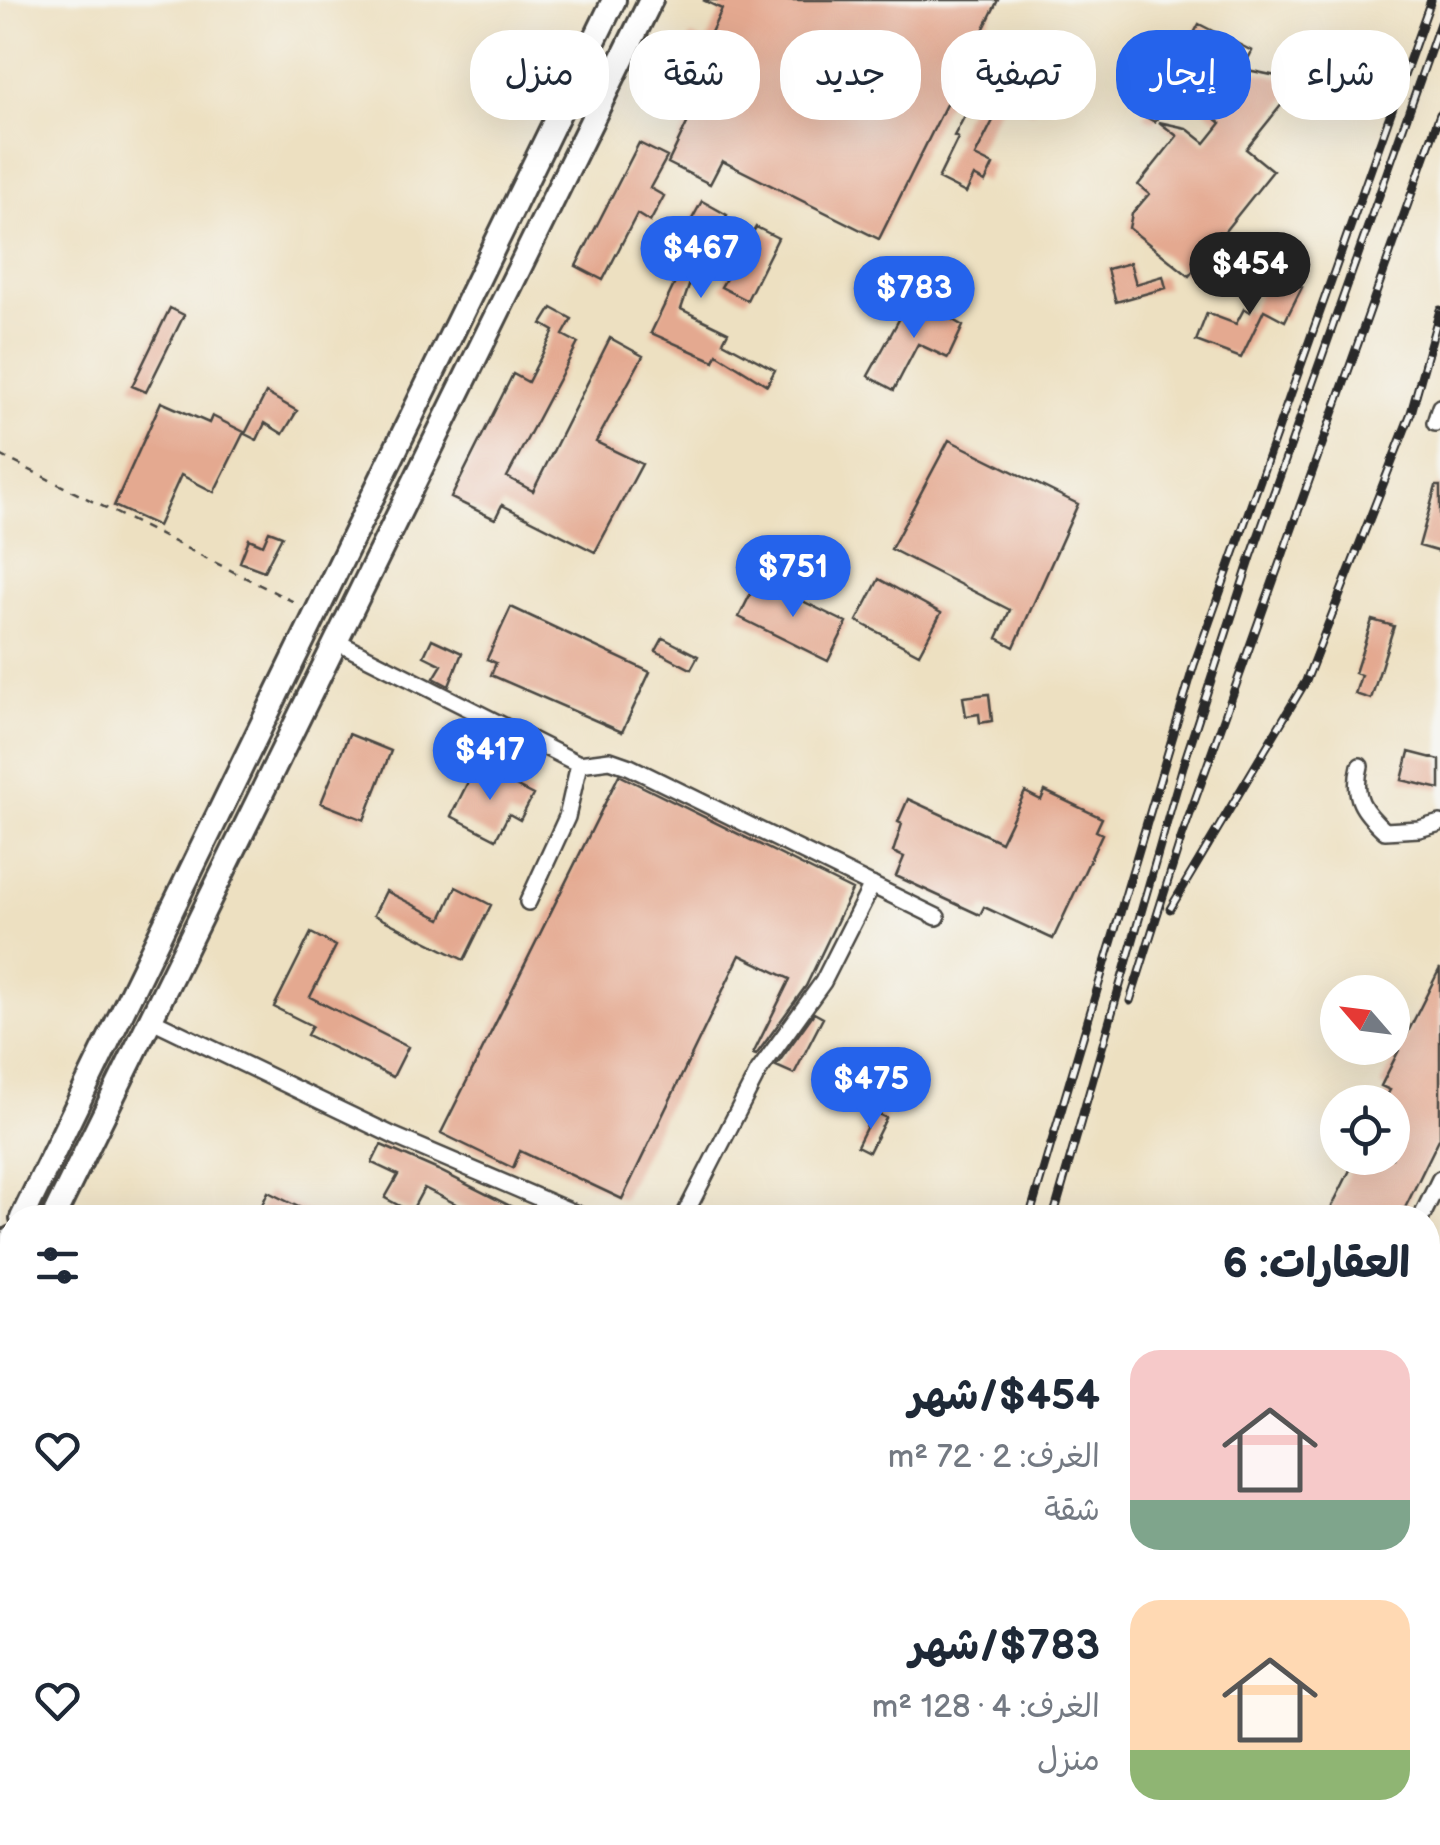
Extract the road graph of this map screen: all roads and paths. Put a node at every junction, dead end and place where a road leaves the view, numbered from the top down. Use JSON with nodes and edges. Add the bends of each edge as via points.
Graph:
{"nodes":[{"id":1,"x":614,"y":0,"type":"edge"},
{"id":2,"x":651,"y":0,"type":"edge"},
{"id":3,"x":0,"y":455,"type":"edge"},
{"id":4,"x":318,"y":614,"type":"junction"},
{"id":5,"x":335,"y":641,"type":"junction"},
{"id":6,"x":579,"y":764,"type":"junction"},
{"id":7,"x":1360,"y":766,"type":"dead end"},
{"id":8,"x":1440,"y":823,"type":"edge"},
{"id":9,"x":872,"y":885,"type":"junction"},
{"id":10,"x":528,"y":902,"type":"dead end"},
{"id":11,"x":937,"y":916,"type":"dead end"},
{"id":12,"x":150,"y":1019,"type":"junction"},
{"id":13,"x":1440,"y":1179,"type":"edge"},
{"id":14,"x":28,"y":1205,"type":"edge"},
{"id":15,"x":59,"y":1205,"type":"edge"},
{"id":16,"x":556,"y":1205,"type":"edge"},
{"id":17,"x":690,"y":1205,"type":"edge"},
{"id":18,"x":1427,"y":1205,"type":"edge"}],
"edges":[{"from":1,"to":4,"type":"highway"},
{"from":2,"to":5,"type":"highway"},
{"from":3,"to":4,"type":"path"},
{"from":4,"to":14,"type":"highway"},
{"from":5,"to":6,"type":"lane"},
{"from":5,"to":12,"type":"highway"},
{"from":6,"to":9,"type":"lane","via":[[610,760],[630,767]]},
{"from":6,"to":10,"type":"lane","via":[[567,817]]},
{"from":7,"to":8,"type":"lane","via":[[1361,809],[1385,830]]},
{"from":9,"to":11,"type":"lane"},
{"from":9,"to":17,"type":"lane","via":[[823,982],[758,1072]]},
{"from":12,"to":15,"type":"highway"},
{"from":12,"to":16,"type":"lane"},
{"from":13,"to":18,"type":"lane"}]}
